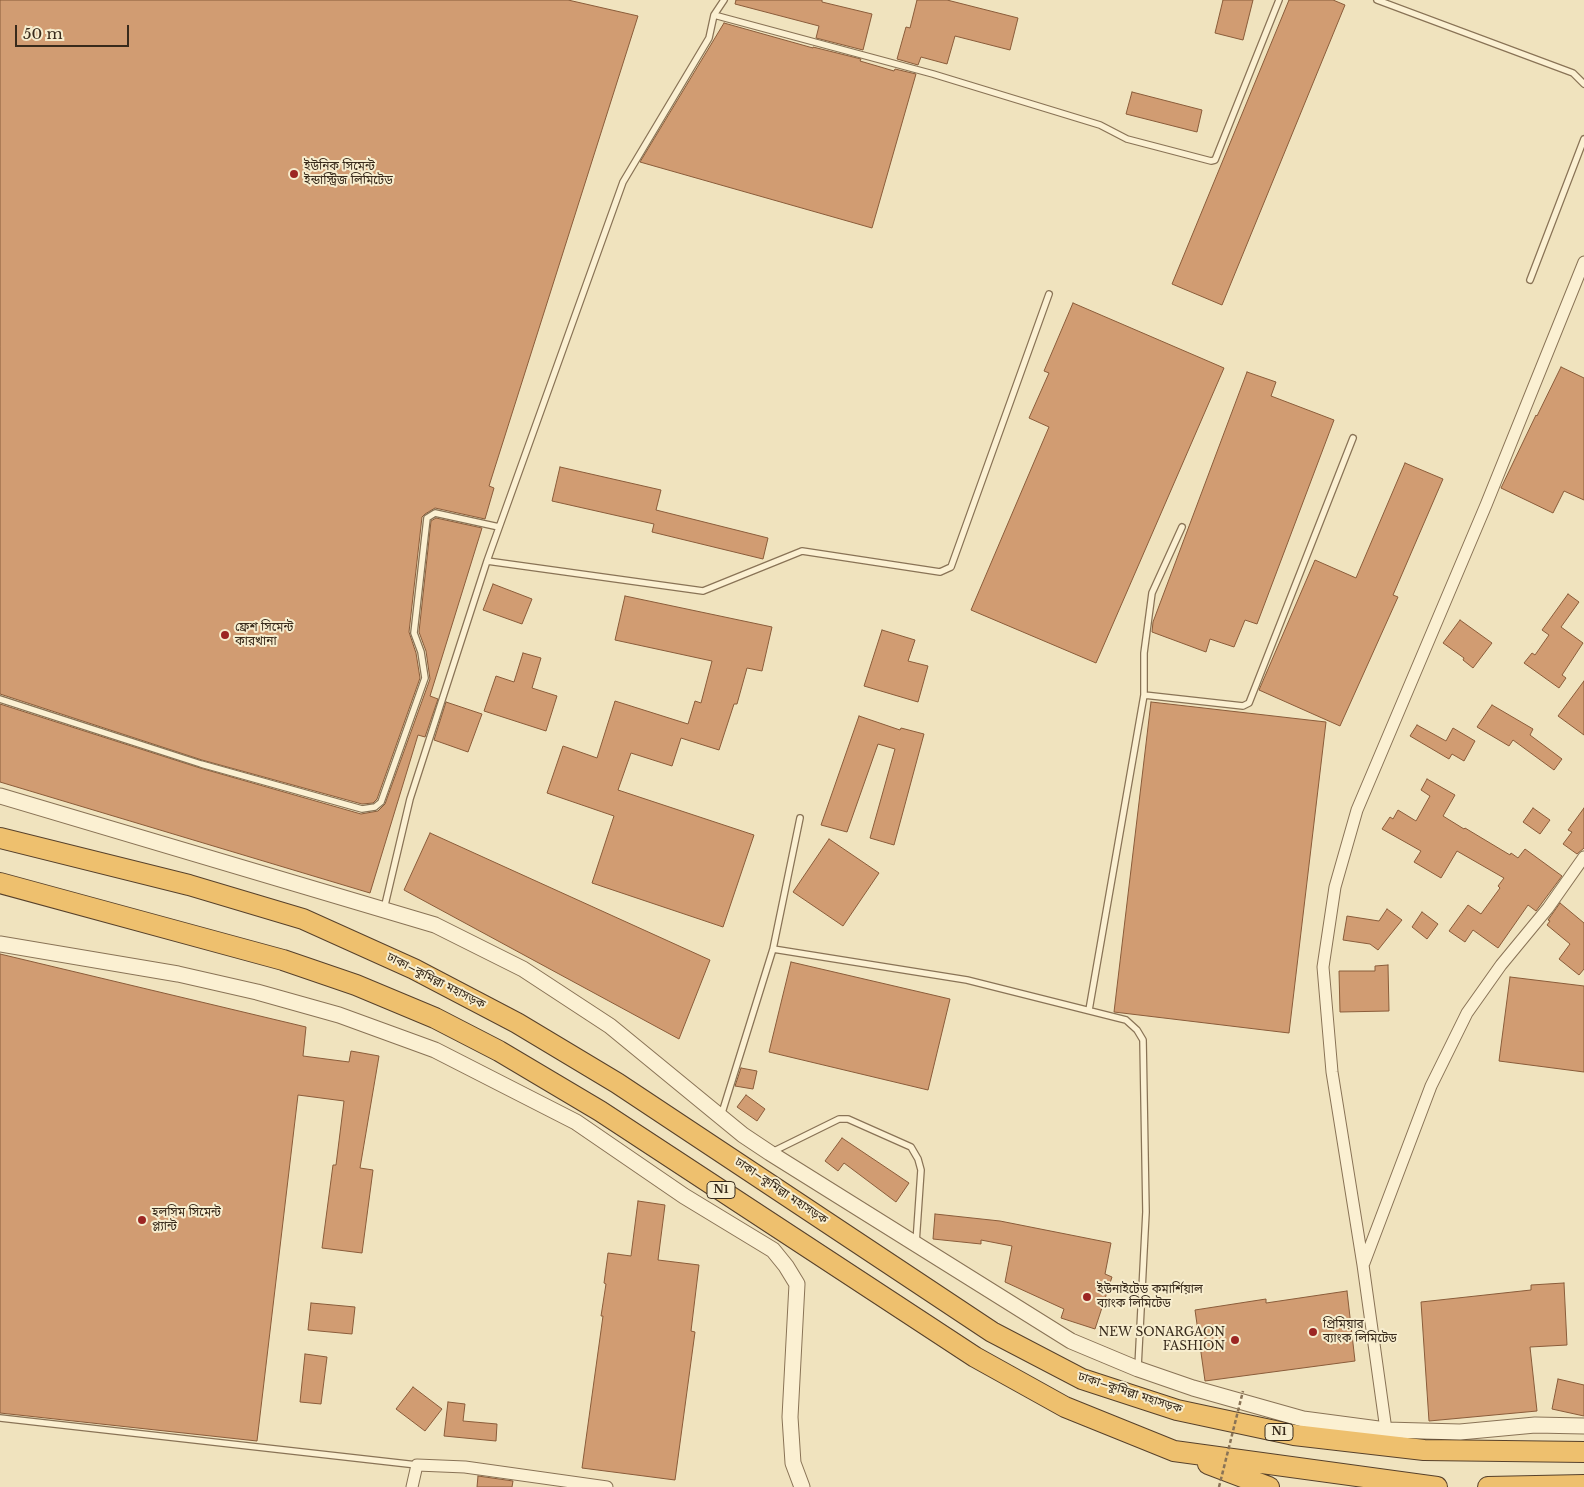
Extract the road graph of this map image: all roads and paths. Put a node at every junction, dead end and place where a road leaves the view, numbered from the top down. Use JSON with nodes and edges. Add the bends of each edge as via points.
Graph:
{"nodes":[{"id":1,"x":724,"y":0,"type":"edge"},
{"id":2,"x":1279,"y":0,"type":"edge"},
{"id":3,"x":1377,"y":0,"type":"edge"},
{"id":4,"x":714,"y":15,"type":"junction"},
{"id":5,"x":1584,"y":84,"type":"edge"},
{"id":6,"x":1584,"y":139,"type":"edge"},
{"id":7,"x":1584,"y":262,"type":"edge"},
{"id":8,"x":1530,"y":280,"type":"dead end"},
{"id":9,"x":1049,"y":294,"type":"dead end"},
{"id":10,"x":1353,"y":438,"type":"dead end"},
{"id":11,"x":499,"y":527,"type":"junction"},
{"id":12,"x":1182,"y":527,"type":"dead end"},
{"id":13,"x":487,"y":561,"type":"junction"},
{"id":14,"x":1144,"y":696,"type":"junction"},
{"id":15,"x":0,"y":699,"type":"edge"},
{"id":16,"x":0,"y":796,"type":"edge"},
{"id":17,"x":800,"y":818,"type":"dead end"},
{"id":18,"x":0,"y":838,"type":"edge"},
{"id":19,"x":1584,"y":857,"type":"edge"},
{"id":20,"x":0,"y":883,"type":"edge"},
{"id":21,"x":384,"y":910,"type":"junction"},
{"id":22,"x":0,"y":944,"type":"edge"},
{"id":23,"x":773,"y":948,"type":"junction"},
{"id":24,"x":1089,"y":1010,"type":"junction"},
{"id":25,"x":720,"y":1117,"type":"junction"},
{"id":26,"x":770,"y":1153,"type":"junction"},
{"id":27,"x":916,"y":1244,"type":"junction"},
{"id":28,"x":1363,"y":1265,"type":"junction"},
{"id":29,"x":1138,"y":1369,"type":"junction"},
{"id":30,"x":1243,"y":1391,"type":"dead end"},
{"id":31,"x":0,"y":1418,"type":"edge"},
{"id":32,"x":1584,"y":1426,"type":"edge"},
{"id":33,"x":1386,"y":1430,"type":"junction"},
{"id":34,"x":1174,"y":1452,"type":"junction"},
{"id":35,"x":1584,"y":1452,"type":"edge"},
{"id":36,"x":417,"y":1465,"type":"junction"},
{"id":37,"x":1584,"y":1485,"type":"edge"},
{"id":38,"x":412,"y":1487,"type":"edge"},
{"id":39,"x":607,"y":1487,"type":"edge"},
{"id":40,"x":802,"y":1487,"type":"edge"},
{"id":41,"x":1219,"y":1487,"type":"edge"},
{"id":42,"x":1269,"y":1487,"type":"edge"},
{"id":43,"x":1437,"y":1487,"type":"edge"},
{"id":44,"x":1488,"y":1487,"type":"edge"}],
"edges":[{"from":1,"to":4,"type":"lane"},
{"from":2,"to":4,"type":"lane","via":[[1215,160],[1211,161],[1127,139],[1100,125],[942,77]]},
{"from":3,"to":5,"type":"lane","via":[[1574,72]]},
{"from":4,"to":11,"type":"lane","via":[[709,38],[623,182]]},
{"from":6,"to":8,"type":"lane"},
{"from":7,"to":28,"type":"street","via":[[1357,810],[1335,887],[1323,967],[1332,1072]]},
{"from":9,"to":13,"type":"lane","via":[[951,567],[940,572],[802,551],[704,591]]},
{"from":10,"to":14,"type":"lane","via":[[1249,703],[1243,706]]},
{"from":11,"to":13,"type":"lane"},
{"from":11,"to":15,"type":"lane","via":[[435,513],[427,518],[414,633],[425,678],[381,802],[375,807],[362,809],[210,767]]},
{"from":12,"to":14,"type":"lane","via":[[1152,594],[1144,653]]},
{"from":13,"to":21,"type":"lane","via":[[410,799]]},
{"from":14,"to":24,"type":"lane"},
{"from":16,"to":21,"type":"street"},
{"from":17,"to":23,"type":"lane"},
{"from":18,"to":35,"type":"highway","name":"ঢাকা–কুমিল্লা মহাসড়ক","number":"N1","via":[[188,885],[303,919],[414,969],[516,1023],[617,1083],[992,1332],[1082,1379],[1177,1410],[1294,1435],[1424,1450]]},
{"from":19,"to":28,"type":"street","via":[[1548,908],[1500,965],[1467,1014],[1431,1086]]},
{"from":20,"to":34,"type":"highway","number":"N1","via":[[283,960],[356,985],[435,1018],[499,1051],[600,1111],[975,1357],[1065,1407]]},
{"from":21,"to":25,"type":"street","via":[[435,925],[523,970],[610,1026]]},
{"from":22,"to":40,"type":"street","via":[[178,974],[257,992],[339,1015],[435,1050],[576,1122],[684,1196],[773,1250],[797,1284],[790,1417],[793,1463]]},
{"from":23,"to":24,"type":"lane","via":[[967,980]]},
{"from":23,"to":25,"type":"lane"},
{"from":24,"to":29,"type":"lane","via":[[1126,1020],[1138,1030],[1143,1040],[1146,1212]]},
{"from":25,"to":26,"type":"street"},
{"from":26,"to":27,"type":"street"},
{"from":26,"to":27,"type":"lane","via":[[839,1118],[911,1147],[921,1170]]},
{"from":27,"to":29,"type":"street","via":[[1071,1341]]},
{"from":28,"to":33,"type":"street"},
{"from":29,"to":33,"type":"street","via":[[1302,1419]]},
{"from":30,"to":41,"type":"path","bridge":true},
{"from":31,"to":36,"type":"lane"},
{"from":32,"to":33,"type":"street","via":[[1535,1425],[1460,1432]]},
{"from":34,"to":42,"type":"highway","number":"N1"},
{"from":34,"to":43,"type":"highway","number":"N1"},
{"from":36,"to":38,"type":"street"},
{"from":36,"to":39,"type":"street","via":[[465,1467]]},
{"from":37,"to":44,"type":"highway"}]}
